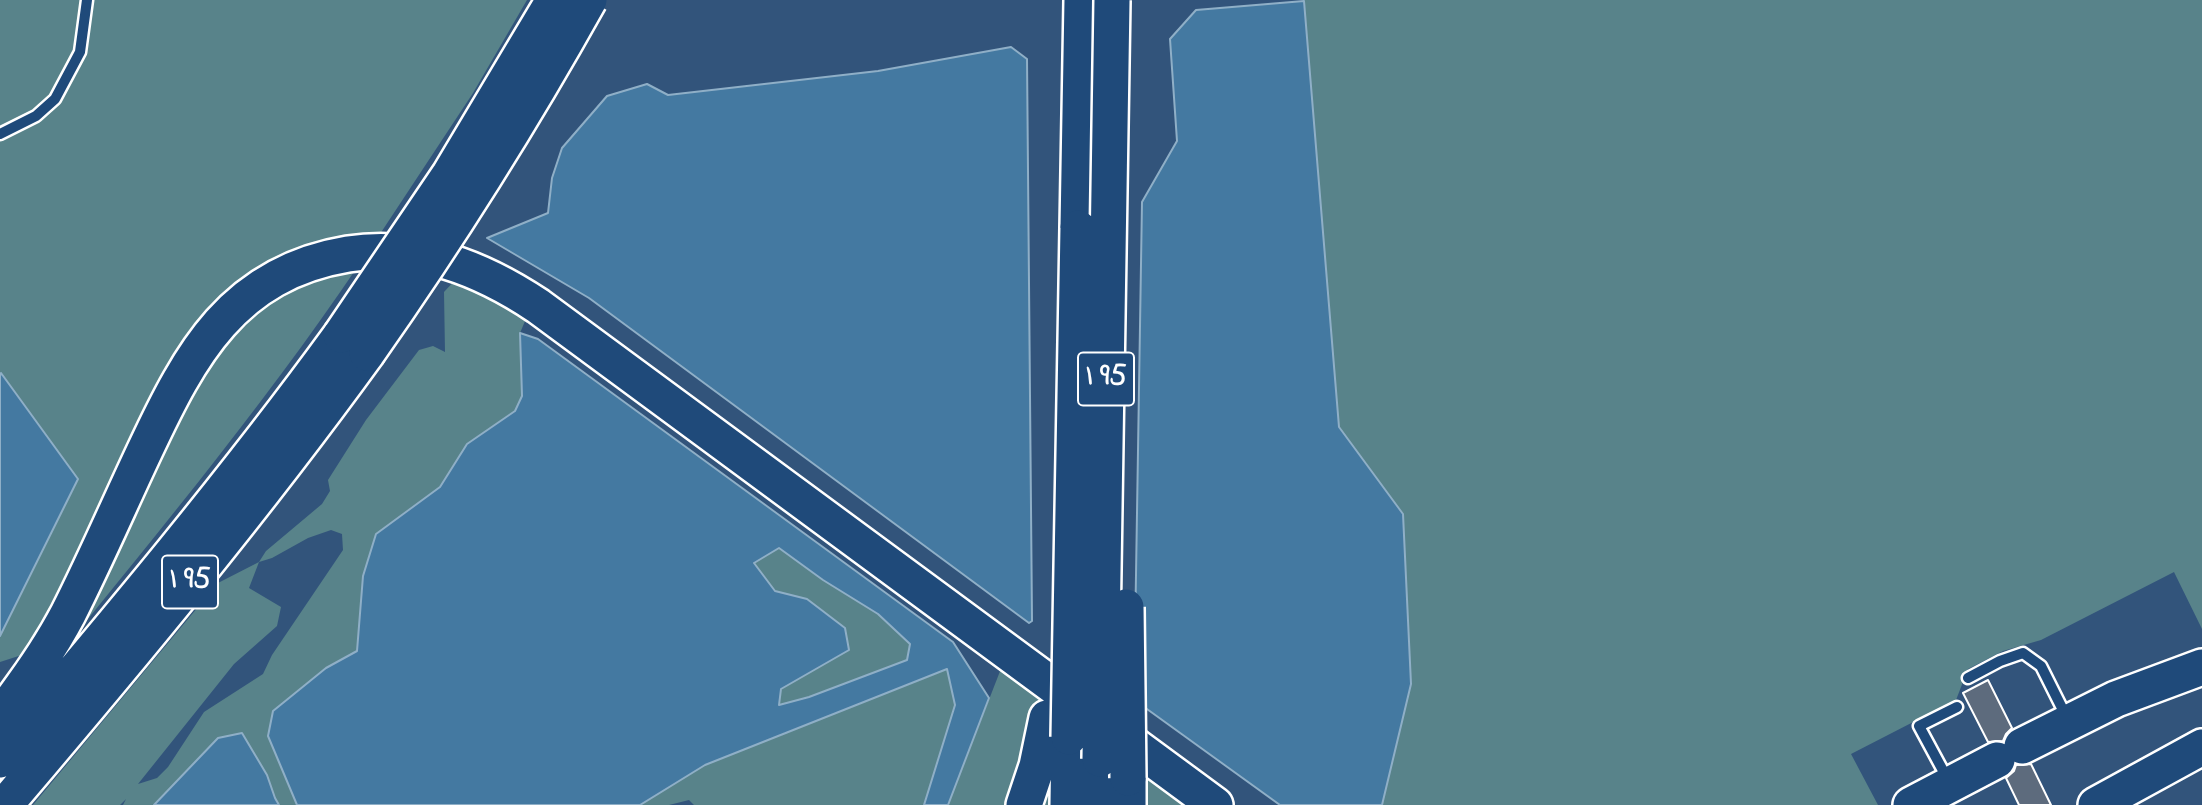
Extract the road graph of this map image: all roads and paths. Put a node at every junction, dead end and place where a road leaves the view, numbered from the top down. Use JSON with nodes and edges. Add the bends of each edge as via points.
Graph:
{"nodes":[{"id":1,"x":87,"y":0,"type":"edge"},
{"id":2,"x":554,"y":0,"type":"edge"},
{"id":3,"x":589,"y":0,"type":"edge"},
{"id":4,"x":1082,"y":0,"type":"edge"},
{"id":5,"x":1112,"y":0,"type":"edge"},
{"id":6,"x":0,"y":134,"type":"edge"},
{"id":7,"x":354,"y":344,"type":"junction"},
{"id":8,"x":2202,"y":667,"type":"edge"},
{"id":9,"x":1968,"y":678,"type":"dead end"},
{"id":10,"x":1957,"y":707,"type":"dead end"},
{"id":11,"x":0,"y":716,"type":"edge"},
{"id":12,"x":2069,"y":722,"type":"junction"},
{"id":13,"x":1058,"y":727,"type":"junction"},
{"id":14,"x":2202,"y":747,"type":"edge"},
{"id":15,"x":0,"y":761,"type":"edge"},
{"id":16,"x":1119,"y":781,"type":"edge"},
{"id":17,"x":1951,"y":785,"type":"junction"},
{"id":18,"x":5,"y":805,"type":"edge"},
{"id":19,"x":1024,"y":805,"type":"edge"},
{"id":20,"x":1068,"y":805,"type":"edge"},
{"id":21,"x":1099,"y":805,"type":"edge"},
{"id":22,"x":1215,"y":805,"type":"edge"},
{"id":23,"x":1911,"y":805,"type":"edge"},
{"id":24,"x":2096,"y":805,"type":"edge"}],
"edges":[{"from":1,"to":6,"type":"lane","via":[[80,52],[55,99],[36,116]]},
{"from":2,"to":7,"type":"highway","number":"I 95","bridge":true,"via":[[403,246]]},
{"from":3,"to":7,"type":"highway","number":"I 95","bridge":true,"via":[[462,214]]},
{"from":4,"to":13,"type":"highway","bridge":true,"via":[[1078,228],[1058,329],[1053,646]]},
{"from":5,"to":16,"type":"highway","bridge":true,"via":[[1107,283],[1123,396]]},
{"from":7,"to":15,"type":"highway","number":"I 95","via":[[253,453]]},
{"from":7,"to":18,"type":"highway","number":"I 95","via":[[255,501]]},
{"from":8,"to":12,"type":"highway"},
{"from":9,"to":12,"type":"lane","via":[[2023,653],[2041,666]]},
{"from":10,"to":17,"type":"lane","via":[[1919,726]]},
{"from":11,"to":22,"type":"highway","via":[[69,612],[175,387],[209,334],[247,297],[290,271],[336,256],[393,251],[458,264],[519,293]]},
{"from":12,"to":17,"type":"highway"},
{"from":13,"to":19,"type":"highway","via":[[1037,766]]},
{"from":13,"to":20,"type":"highway"},
{"from":14,"to":24,"type":"highway"},
{"from":16,"to":21,"type":"highway"},
{"from":17,"to":23,"type":"highway"}]}
